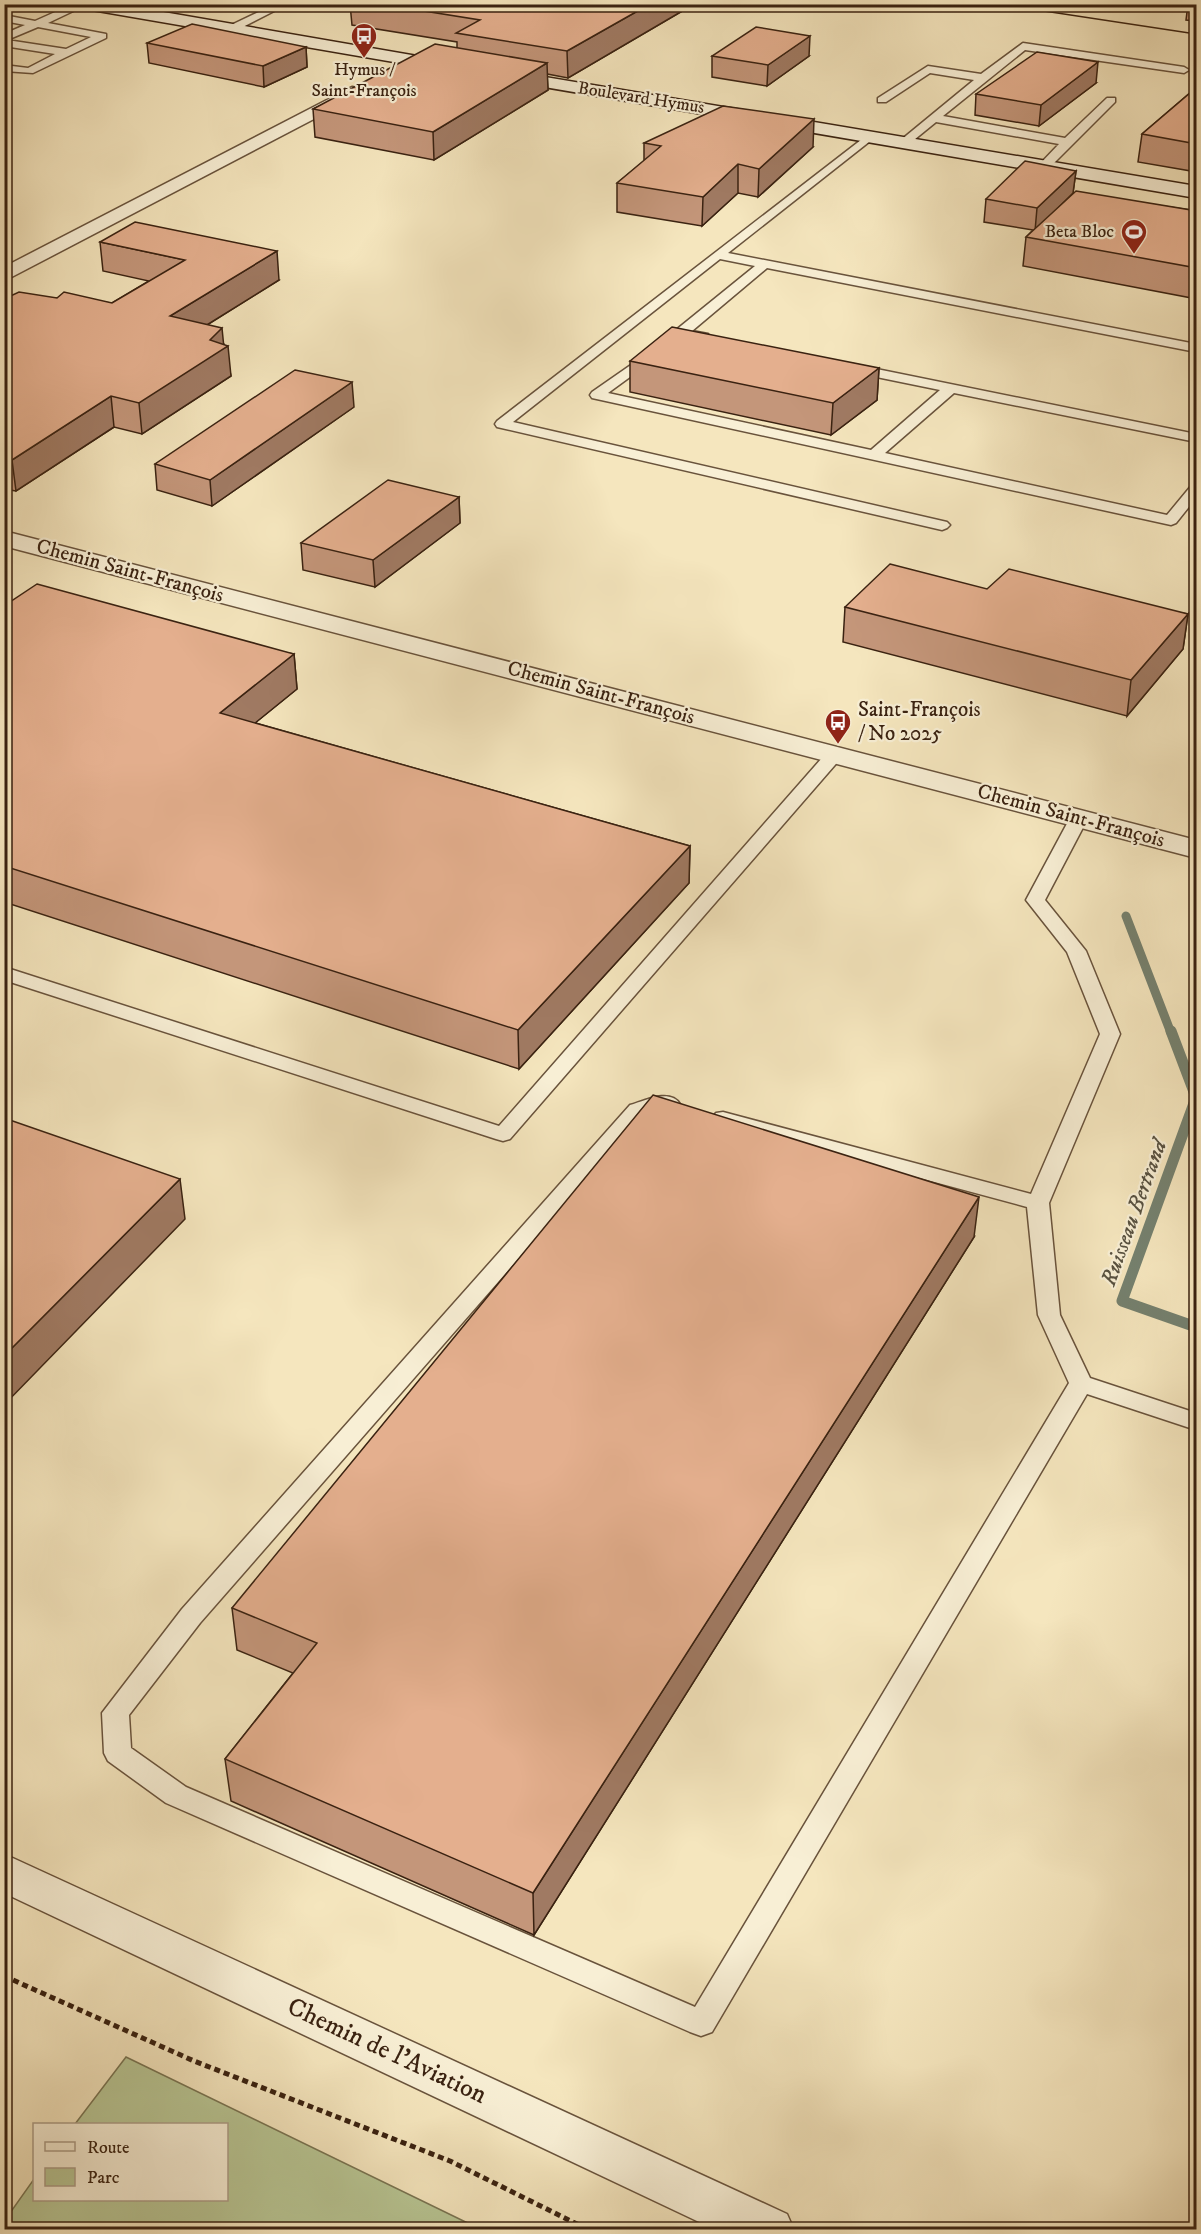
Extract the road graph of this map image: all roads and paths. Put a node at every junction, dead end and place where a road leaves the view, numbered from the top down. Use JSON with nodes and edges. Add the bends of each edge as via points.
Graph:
{"nodes":[{"id":1,"x":53,"y":4,"type":"edge"},
{"id":2,"x":85,"y":4,"type":"edge"},
{"id":3,"x":263,"y":4,"type":"edge"},
{"id":4,"x":1088,"y":4,"type":"edge"},
{"id":5,"x":1109,"y":4,"type":"edge"},
{"id":6,"x":4,"y":18,"type":"edge"},
{"id":7,"x":17,"y":20,"type":"junction"},
{"id":8,"x":37,"y":23,"type":"junction"},
{"id":9,"x":231,"y":29,"type":"junction"},
{"id":10,"x":4,"y":38,"type":"edge"},
{"id":11,"x":4,"y":43,"type":"edge"},
{"id":12,"x":68,"y":53,"type":"junction"},
{"id":13,"x":412,"y":60,"type":"junction"},
{"id":14,"x":4,"y":68,"type":"edge"},
{"id":15,"x":1184,"y":70,"type":"dead end"},
{"id":16,"x":983,"y":78,"type":"junction"},
{"id":17,"x":882,"y":100,"type":"dead end"},
{"id":18,"x":1111,"y":100,"type":"dead end"},
{"id":19,"x":933,"y":118,"type":"junction"},
{"id":20,"x":870,"y":136,"type":"junction"},
{"id":21,"x":905,"y":142,"type":"junction"},
{"id":22,"x":1068,"y":142,"type":"junction"},
{"id":23,"x":1044,"y":166,"type":"junction"},
{"id":24,"x":1197,"y":192,"type":"edge"},
{"id":25,"x":718,"y":255,"type":"junction"},
{"id":26,"x":765,"y":264,"type":"junction"},
{"id":27,"x":4,"y":275,"type":"edge"},
{"id":28,"x":672,"y":340,"type":"junction"},
{"id":29,"x":716,"y":340,"type":"edge"},
{"id":30,"x":1197,"y":348,"type":"edge"},
{"id":31,"x":834,"y":364,"type":"edge"},
{"id":32,"x":951,"y":388,"type":"junction"},
{"id":33,"x":1197,"y":438,"type":"edge"},
{"id":34,"x":874,"y":455,"type":"junction"},
{"id":35,"x":1197,"y":489,"type":"edge"},
{"id":36,"x":942,"y":525,"type":"dead end"},
{"id":37,"x":4,"y":538,"type":"edge"},
{"id":38,"x":836,"y":754,"type":"junction"},
{"id":39,"x":1079,"y":818,"type":"junction"},
{"id":40,"x":1197,"y":849,"type":"edge"},
{"id":41,"x":4,"y":973,"type":"edge"},
{"id":42,"x":1038,"y":1203,"type":"junction"},
{"id":43,"x":1081,"y":1383,"type":"junction"},
{"id":44,"x":1197,"y":1422,"type":"edge"},
{"id":45,"x":4,"y":1872,"type":"edge"},
{"id":46,"x":4,"y":1977,"type":"edge"},
{"id":47,"x":589,"y":2229,"type":"edge"},
{"id":48,"x":769,"y":2229,"type":"edge"}],
"edges":[{"from":1,"to":7,"type":"lane"},
{"from":2,"to":8,"type":"lane"},
{"from":2,"to":9,"type":"street","name":"Boulevard Hymus"},
{"from":3,"to":9,"type":"lane","via":[[277,7]]},
{"from":4,"to":5,"type":"lane"},
{"from":6,"to":7,"type":"lane"},
{"from":7,"to":8,"type":"lane"},
{"from":8,"to":10,"type":"lane"},
{"from":8,"to":12,"type":"lane","via":[[102,36]]},
{"from":9,"to":13,"type":"street","name":"Boulevard Hymus"},
{"from":11,"to":12,"type":"lane"},
{"from":12,"to":14,"type":"lane","via":[[29,71]]},
{"from":13,"to":20,"type":"street","name":"Boulevard Hymus"},
{"from":13,"to":27,"type":"street"},
{"from":15,"to":16,"type":"lane","via":[[1023,46]]},
{"from":16,"to":17,"type":"lane","via":[[928,69]]},
{"from":16,"to":19,"type":"lane"},
{"from":18,"to":22,"type":"lane"},
{"from":19,"to":21,"type":"lane"},
{"from":19,"to":22,"type":"lane"},
{"from":20,"to":21,"type":"street","name":"Boulevard Hymus"},
{"from":20,"to":25,"type":"lane"},
{"from":21,"to":23,"type":"street","name":"Boulevard Hymus"},
{"from":22,"to":23,"type":"lane"},
{"from":23,"to":24,"type":"street","name":"Boulevard Hymus"},
{"from":25,"to":26,"type":"lane"},
{"from":25,"to":36,"type":"lane","via":[[502,424]]},
{"from":26,"to":28,"type":"lane"},
{"from":26,"to":30,"type":"lane"},
{"from":28,"to":29,"type":"lane"},
{"from":28,"to":34,"type":"lane","via":[[597,395]]},
{"from":31,"to":32,"type":"lane"},
{"from":32,"to":33,"type":"lane"},
{"from":32,"to":34,"type":"lane"},
{"from":34,"to":35,"type":"lane","via":[[1171,520]]},
{"from":37,"to":38,"type":"street","name":"Chemin Saint-François"},
{"from":38,"to":39,"type":"street","name":"Chemin Saint-François"},
{"from":38,"to":41,"type":"lane","via":[[503,1134]]},
{"from":39,"to":40,"type":"street","name":"Chemin Saint-François"},
{"from":39,"to":42,"type":"lane","via":[[1035,900],[1076,951],[1110,1034]]},
{"from":42,"to":43,"type":"lane","via":[[1049,1315]]},
{"from":42,"to":43,"type":"lane","via":[[666,1102],[637,1110],[191,1616],[115,1713],[118,1753],[176,1795],[701,2023]]},
{"from":43,"to":44,"type":"lane"},
{"from":45,"to":48,"type":"street","name":"Chemin de l'Aviation"},
{"from":46,"to":47,"type":"path","via":[[194,2061],[450,2161]]}]}
